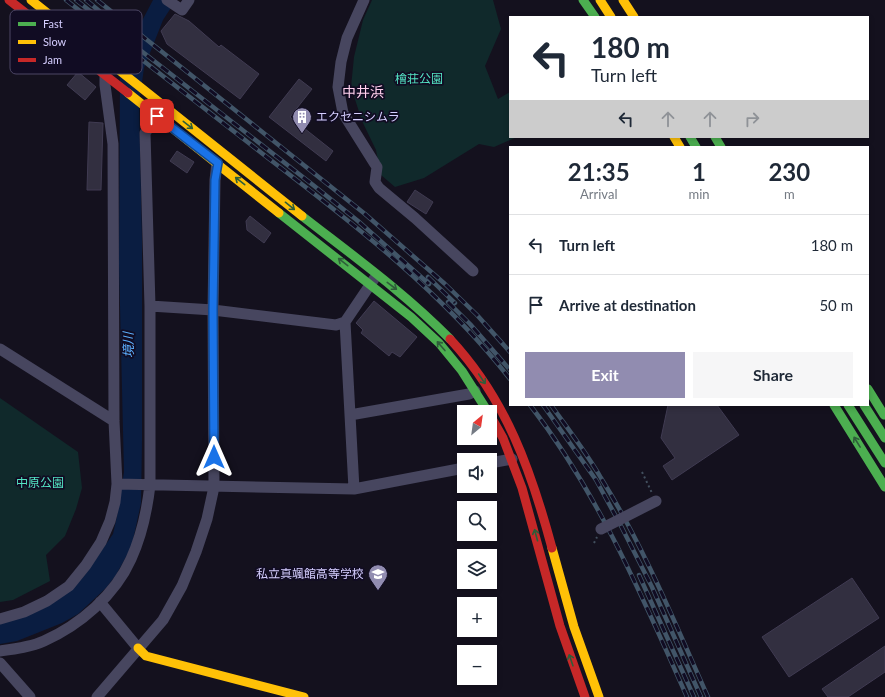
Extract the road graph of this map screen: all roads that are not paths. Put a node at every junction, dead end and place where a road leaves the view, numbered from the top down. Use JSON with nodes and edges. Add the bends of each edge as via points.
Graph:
{"nodes":[{"id":1,"x":9,"y":0,"type":"edge"},
{"id":2,"x":31,"y":0,"type":"edge"},
{"id":3,"x":167,"y":0,"type":"edge"},
{"id":4,"x":189,"y":0,"type":"edge"},
{"id":5,"x":364,"y":0,"type":"edge"},
{"id":6,"x":572,"y":0,"type":"edge"},
{"id":7,"x":583,"y":0,"type":"edge"},
{"id":8,"x":600,"y":0,"type":"edge"},
{"id":9,"x":611,"y":0,"type":"edge"},
{"id":10,"x":623,"y":0,"type":"edge"},
{"id":11,"x":22,"y":10,"type":"edge"},
{"id":12,"x":43,"y":10,"type":"edge"},
{"id":13,"x":580,"y":11,"type":"dead end"},
{"id":14,"x":615,"y":14,"type":"edge"},
{"id":15,"x":593,"y":16,"type":"edge"},
{"id":16,"x":633,"y":16,"type":"edge"},
{"id":17,"x":102,"y":74,"type":"edge"},
{"id":18,"x":123,"y":74,"type":"edge"},
{"id":19,"x":105,"y":76,"type":"junction"},
{"id":20,"x":157,"y":116,"type":"junction"},
{"id":21,"x":218,"y":163,"type":"junction"},
{"id":22,"x":473,"y":271,"type":"dead end"},
{"id":23,"x":374,"y":280,"type":"junction"},
{"id":24,"x":150,"y":306,"type":"junction"},
{"id":25,"x":213,"y":310,"type":"junction"},
{"id":26,"x":345,"y":322,"type":"junction"},
{"id":27,"x":0,"y":348,"type":"edge"},
{"id":28,"x":475,"y":391,"type":"junction"},
{"id":29,"x":869,"y":391,"type":"edge"},
{"id":30,"x":484,"y":405,"type":"edge"},
{"id":31,"x":835,"y":406,"type":"edge"},
{"id":32,"x":849,"y":406,"type":"edge"},
{"id":33,"x":865,"y":406,"type":"edge"},
{"id":34,"x":350,"y":415,"type":"junction"},
{"id":35,"x":885,"y":416,"type":"edge"},
{"id":36,"x":114,"y":421,"type":"junction"},
{"id":37,"x":497,"y":429,"type":"edge"},
{"id":38,"x":885,"y":438,"type":"edge"},
{"id":39,"x":885,"y":446,"type":"edge"},
{"id":40,"x":866,"y":456,"type":"junction"},
{"id":41,"x":512,"y":459,"type":"junction"},
{"id":42,"x":497,"y":462,"type":"edge"},
{"id":43,"x":885,"y":463,"type":"edge"},
{"id":44,"x":457,"y":469,"type":"edge"},
{"id":45,"x":118,"y":485,"type":"junction"},
{"id":46,"x":148,"y":485,"type":"junction"},
{"id":47,"x":214,"y":487,"type":"junction"},
{"id":48,"x":885,"y":487,"type":"edge"},
{"id":49,"x":354,"y":489,"type":"junction"},
{"id":50,"x":656,"y":501,"type":"road end"},
{"id":51,"x":601,"y":529,"type":"dead end"},
{"id":52,"x":100,"y":602,"type":"junction"},
{"id":53,"x":0,"y":619,"type":"edge"},
{"id":54,"x":138,"y":648,"type":"junction"},
{"id":55,"x":0,"y":651,"type":"edge"},
{"id":56,"x":0,"y":663,"type":"edge"},
{"id":57,"x":98,"y":696,"type":"edge"},
{"id":58,"x":30,"y":697,"type":"edge"},
{"id":59,"x":304,"y":697,"type":"edge"},
{"id":60,"x":585,"y":697,"type":"edge"},
{"id":61,"x":599,"y":697,"type":"edge"}],
"edges":[{"from":1,"to":11,"type":"main road"},
{"from":2,"to":12,"type":"main road","one_way":true},
{"from":3,"to":4,"type":"street","via":[[182,10]]},
{"from":5,"to":22,"type":"street","via":[[347,38],[341,62],[338,87],[343,113],[375,164],[375,182],[379,188]]},
{"from":6,"to":13,"type":"main road"},
{"from":7,"to":15,"type":"main road"},
{"from":8,"to":14,"type":"main road"},
{"from":9,"to":14,"type":"main road"},
{"from":10,"to":16,"type":"main road"},
{"from":17,"to":19,"type":"main road"},
{"from":18,"to":23,"type":"main road","one_way":true},
{"from":19,"to":20,"type":"main road"},
{"from":19,"to":36,"type":"street","via":[[113,144]]},
{"from":20,"to":21,"type":"main road"},
{"from":20,"to":24,"type":"street","via":[[145,133]]},
{"from":23,"to":21,"type":"main road","one_way":true},
{"from":21,"to":25,"type":"street","via":[[215,180]]},
{"from":23,"to":26,"type":"street"},
{"from":28,"to":23,"type":"main road","one_way":true,"via":[[439,343]]},
{"from":23,"to":61,"type":"main road","one_way":true,"via":[[420,310],[446,334],[472,364],[508,422],[524,456],[541,505],[571,617]]},
{"from":24,"to":25,"type":"street"},
{"from":24,"to":46,"type":"street"},
{"from":25,"to":26,"type":"street","via":[[336,325]]},
{"from":25,"to":47,"type":"street"},
{"from":26,"to":34,"type":"street"},
{"from":27,"to":36,"type":"street"},
{"from":28,"to":30,"type":"main road"},
{"from":28,"to":34,"type":"street"},
{"from":29,"to":35,"type":"main road"},
{"from":40,"to":31,"type":"main road","one_way":true},
{"from":32,"to":43,"type":"main road","bridge":true},
{"from":33,"to":38,"type":"main road"},
{"from":34,"to":49,"type":"street"},
{"from":36,"to":45,"type":"street"},
{"from":37,"to":41,"type":"main road"},
{"from":39,"to":40,"type":"main road"},
{"from":40,"to":48,"type":"main road"},
{"from":41,"to":42,"type":"street"},
{"from":60,"to":41,"type":"main road","one_way":true,"via":[[557,619],[528,506]]},
{"from":44,"to":49,"type":"street"},
{"from":45,"to":46,"type":"street"},
{"from":45,"to":53,"type":"street","via":[[110,521],[101,542],[69,586],[24,612]]},
{"from":46,"to":47,"type":"street"},
{"from":46,"to":52,"type":"street","via":[[146,515],[131,560]]},
{"from":47,"to":49,"type":"street"},
{"from":47,"to":54,"type":"street","via":[[207,519],[182,586],[163,620]]},
{"from":50,"to":51,"type":"street","bridge":true},
{"from":52,"to":54,"type":"street"},
{"from":52,"to":55,"type":"street","via":[[85,616],[44,641]]},
{"from":54,"to":57,"type":"street"},
{"from":54,"to":59,"type":"main road","via":[[146,656]]},
{"from":56,"to":58,"type":"street"}]}
